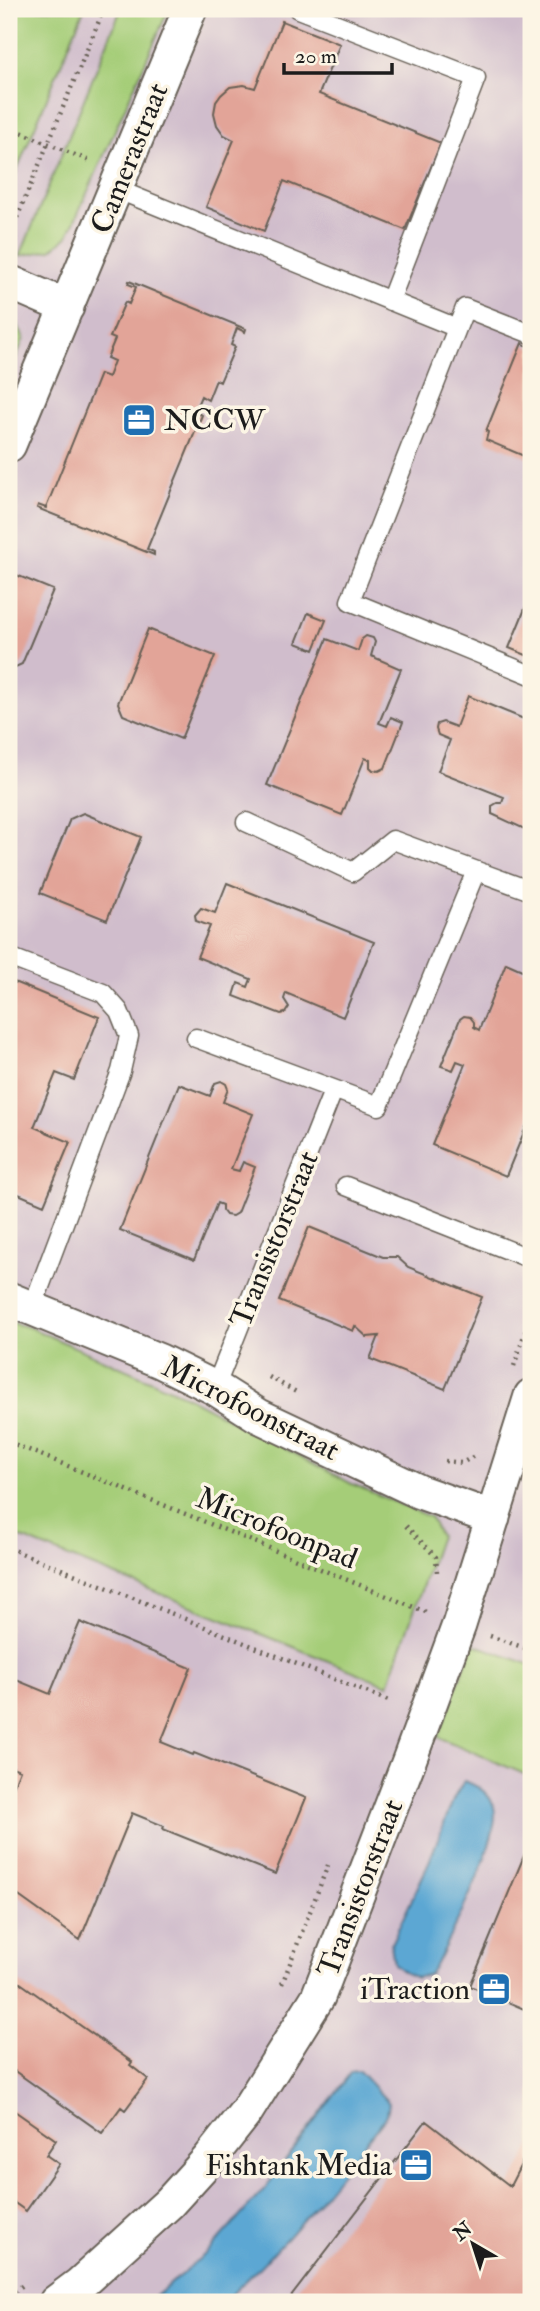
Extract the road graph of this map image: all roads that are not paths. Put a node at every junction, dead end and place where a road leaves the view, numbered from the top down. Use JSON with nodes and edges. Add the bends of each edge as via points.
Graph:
{"nodes":[{"id":1,"x":190,"y":9,"type":"edge"},
{"id":2,"x":298,"y":9,"type":"edge"},
{"id":3,"x":119,"y":182,"type":"junction"},
{"id":4,"x":9,"y":282,"type":"edge"},
{"id":5,"x":390,"y":301,"type":"junction"},
{"id":6,"x":67,"y":307,"type":"junction"},
{"id":7,"x":457,"y":328,"type":"junction"},
{"id":8,"x":531,"y":334,"type":"edge"},
{"id":9,"x":9,"y":445,"type":"edge"},
{"id":10,"x":531,"y":675,"type":"edge"},
{"id":11,"x":246,"y":822,"type":"dead end"},
{"id":12,"x":476,"y":871,"type":"junction"},
{"id":13,"x":531,"y":891,"type":"edge"},
{"id":14,"x":9,"y":957,"type":"edge"},
{"id":15,"x":197,"y":1038,"type":"dead end"},
{"id":16,"x":334,"y":1091,"type":"junction"},
{"id":17,"x":346,"y":1186,"type":"dead end"},
{"id":18,"x":531,"y":1259,"type":"edge"},
{"id":19,"x":20,"y":1303,"type":"edge"},
{"id":20,"x":521,"y":1385,"type":"edge"},
{"id":21,"x":215,"y":1388,"type":"junction"},
{"id":22,"x":493,"y":1518,"type":"junction"},
{"id":23,"x":56,"y":2302,"type":"edge"}],
"edges":[{"from":1,"to":3,"type":"street","name":"Camerastraat"},
{"from":2,"to":5,"type":"lane","via":[[476,78]]},
{"from":3,"to":5,"type":"lane"},
{"from":3,"to":6,"type":"street","name":"Camerastraat"},
{"from":4,"to":6,"type":"street"},
{"from":5,"to":7,"type":"lane"},
{"from":6,"to":9,"type":"street","name":"Camerastraat"},
{"from":7,"to":8,"type":"lane","via":[[465,308]]},
{"from":7,"to":10,"type":"lane","via":[[350,601]]},
{"from":11,"to":12,"type":"lane","via":[[353,872],[393,840]]},
{"from":12,"to":13,"type":"lane"},
{"from":12,"to":16,"type":"lane","via":[[379,1106]]},
{"from":14,"to":19,"type":"lane","via":[[103,993],[119,1011],[129,1036],[121,1071]]},
{"from":15,"to":16,"type":"lane"},
{"from":16,"to":21,"type":"lane","name":"Transistorstraat"},
{"from":17,"to":18,"type":"lane","name":"Transistorstraat"},
{"from":19,"to":21,"type":"street","name":"Microfoonstraat"},
{"from":20,"to":22,"type":"street","name":"Transistorstraat"},
{"from":21,"to":22,"type":"street","name":"Microfoonstraat","via":[[259,1416],[420,1492]]},
{"from":22,"to":23,"type":"street","name":"Transistorstraat","via":[[411,1758],[318,1997],[246,2112],[209,2159],[169,2203]]}]}
